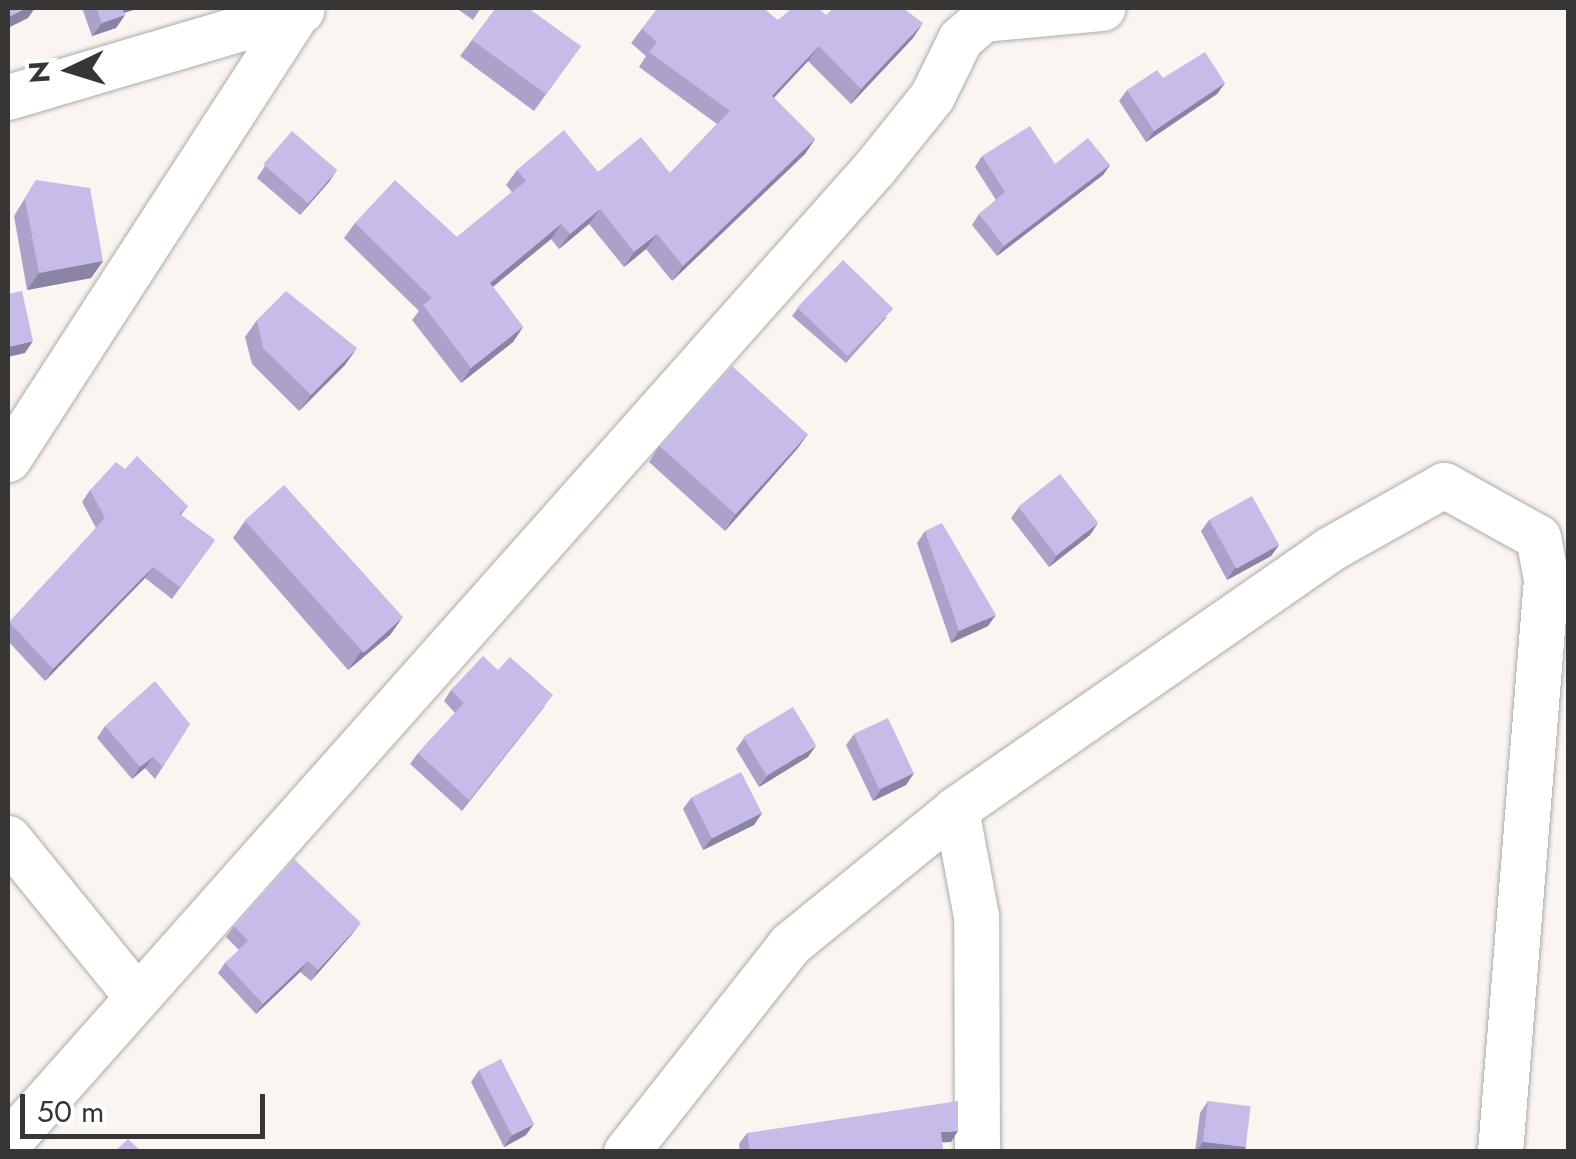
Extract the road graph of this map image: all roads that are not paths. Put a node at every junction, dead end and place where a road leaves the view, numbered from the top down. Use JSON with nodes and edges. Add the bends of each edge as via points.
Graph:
{"nodes":[{"id":1,"x":1102,"y":8,"type":"edge"},
{"id":2,"x":298,"y":13,"type":"edge"},
{"id":3,"x":972,"y":14,"type":"edge"},
{"id":4,"x":8,"y":96,"type":"edge"},
{"id":5,"x":8,"y":459,"type":"edge"},
{"id":6,"x":956,"y":808,"type":"junction"},
{"id":7,"x":8,"y":838,"type":"edge"},
{"id":8,"x":137,"y":996,"type":"junction"},
{"id":9,"x":8,"y":1144,"type":"edge"},
{"id":10,"x":626,"y":1152,"type":"edge"},
{"id":11,"x":977,"y":1152,"type":"edge"},
{"id":12,"x":1500,"y":1152,"type":"edge"}],
"edges":[{"from":1,"to":3,"type":"street"},
{"from":2,"to":4,"type":"street"},
{"from":2,"to":5,"type":"street"},
{"from":3,"to":8,"type":"street","via":[[875,167]]},
{"from":6,"to":10,"type":"street","via":[[790,944]]},
{"from":6,"to":11,"type":"street","via":[[976,916]]},
{"from":6,"to":12,"type":"street","via":[[1328,550],[1444,484],[1538,537],[1546,578],[1536,760]]},
{"from":7,"to":8,"type":"street"},
{"from":8,"to":9,"type":"street"}]}
